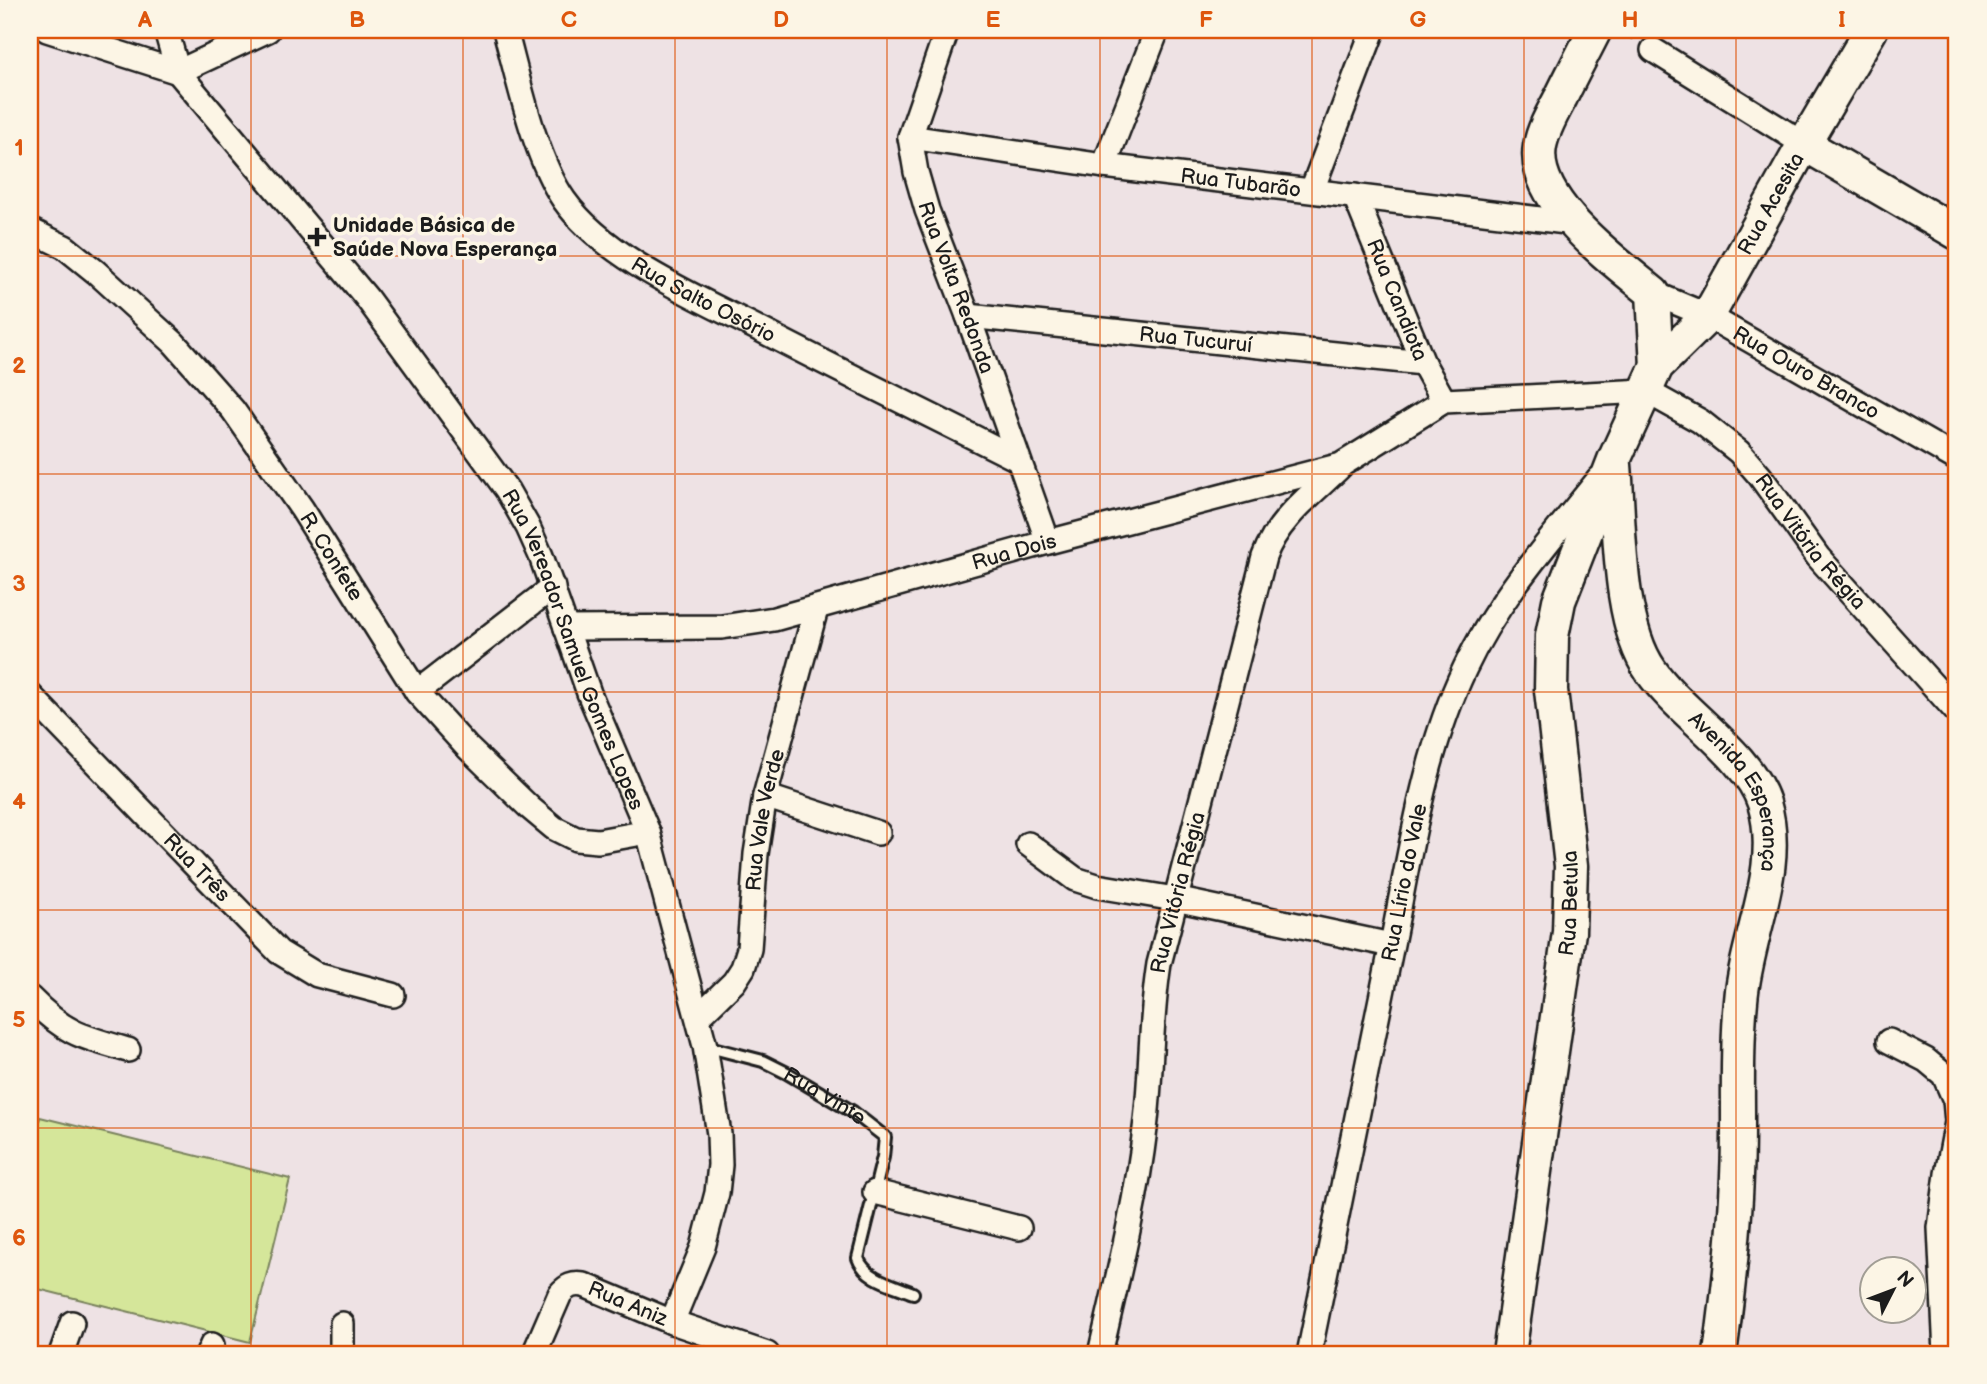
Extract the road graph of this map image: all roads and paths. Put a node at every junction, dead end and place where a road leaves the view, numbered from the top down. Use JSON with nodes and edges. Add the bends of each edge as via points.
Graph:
{"nodes":[{"id":1,"x":47,"y":30,"type":"edge"},
{"id":2,"x":166,"y":30,"type":"edge"},
{"id":3,"x":268,"y":30,"type":"edge"},
{"id":4,"x":505,"y":30,"type":"edge"},
{"id":5,"x":947,"y":30,"type":"edge"},
{"id":6,"x":1157,"y":30,"type":"edge"},
{"id":7,"x":1373,"y":30,"type":"edge"},
{"id":8,"x":1595,"y":30,"type":"edge"},
{"id":9,"x":1871,"y":30,"type":"edge"},
{"id":10,"x":1653,"y":50,"type":"dead end"},
{"id":11,"x":178,"y":72,"type":"junction"},
{"id":12,"x":910,"y":137,"type":"junction"},
{"id":13,"x":1804,"y":144,"type":"junction"},
{"id":14,"x":1104,"y":166,"type":"junction"},
{"id":15,"x":1312,"y":190,"type":"junction"},
{"id":16,"x":1355,"y":196,"type":"junction"},
{"id":17,"x":1574,"y":223,"type":"junction"},
{"id":18,"x":30,"y":230,"type":"edge"},
{"id":19,"x":1957,"y":233,"type":"edge"},
{"id":20,"x":1653,"y":293,"type":"junction"},
{"id":21,"x":968,"y":316,"type":"junction"},
{"id":22,"x":1708,"y":316,"type":"junction"},
{"id":23,"x":1423,"y":363,"type":"junction"},
{"id":24,"x":1652,"y":379,"type":"junction"},
{"id":25,"x":1444,"y":401,"type":"junction"},
{"id":26,"x":1017,"y":459,"type":"junction"},
{"id":27,"x":1957,"y":459,"type":"edge"},
{"id":28,"x":1615,"y":460,"type":"junction"},
{"id":29,"x":1341,"y":466,"type":"junction"},
{"id":30,"x":1048,"y":542,"type":"junction"},
{"id":31,"x":552,"y":587,"type":"junction"},
{"id":32,"x":816,"y":609,"type":"junction"},
{"id":33,"x":566,"y":628,"type":"junction"},
{"id":34,"x":417,"y":692,"type":"junction"},
{"id":35,"x":30,"y":695,"type":"edge"},
{"id":36,"x":1957,"y":712,"type":"edge"},
{"id":37,"x":765,"y":796,"type":"junction"},
{"id":38,"x":648,"y":832,"type":"junction"},
{"id":39,"x":878,"y":833,"type":"dead end"},
{"id":40,"x":1028,"y":844,"type":"dead end"},
{"id":41,"x":1175,"y":899,"type":"junction"},
{"id":42,"x":1391,"y":945,"type":"junction"},
{"id":43,"x":393,"y":995,"type":"dead end"},
{"id":44,"x":30,"y":998,"type":"edge"},
{"id":45,"x":698,"y":1017,"type":"junction"},
{"id":46,"x":1889,"y":1041,"type":"dead end"},
{"id":47,"x":705,"y":1046,"type":"junction"},
{"id":48,"x":128,"y":1051,"type":"dead end"},
{"id":49,"x":875,"y":1192,"type":"junction"},
{"id":50,"x":1019,"y":1228,"type":"dead end"},
{"id":51,"x":913,"y":1293,"type":"dead end"},
{"id":52,"x":1726,"y":1308,"type":"junction"},
{"id":53,"x":672,"y":1322,"type":"junction"},
{"id":54,"x":72,"y":1323,"type":"dead end"},
{"id":55,"x":342,"y":1324,"type":"dead end"},
{"id":56,"x":1105,"y":1330,"type":"junction"},
{"id":57,"x":61,"y":1354,"type":"edge"},
{"id":58,"x":342,"y":1354,"type":"edge"},
{"id":59,"x":534,"y":1354,"type":"edge"},
{"id":60,"x":767,"y":1354,"type":"edge"},
{"id":61,"x":1100,"y":1354,"type":"edge"},
{"id":62,"x":1118,"y":1354,"type":"edge"},
{"id":63,"x":1309,"y":1354,"type":"edge"},
{"id":64,"x":1509,"y":1354,"type":"edge"},
{"id":65,"x":1720,"y":1354,"type":"edge"},
{"id":66,"x":1737,"y":1354,"type":"edge"},
{"id":67,"x":1945,"y":1354,"type":"edge"}],
"edges":[{"from":1,"to":11,"type":"street"},
{"from":2,"to":11,"type":"street"},
{"from":3,"to":11,"type":"street"},
{"from":4,"to":26,"type":"street","name":"Rua Salto Osório","via":[[550,175],[594,234],[684,290]]},
{"from":5,"to":12,"type":"street","name":"Rua Volta Redonda"},
{"from":6,"to":14,"type":"street"},
{"from":7,"to":15,"type":"street"},
{"from":8,"to":17,"type":"street","name":"Rua Ouro Branco","via":[[1540,144],[1543,177]]},
{"from":9,"to":13,"type":"street","name":"Rua Acesita"},
{"from":10,"to":13,"type":"street"},
{"from":11,"to":31,"type":"street","name":"Rua Vereador Samuel Gomes Lopes","via":[[366,297],[507,490]]},
{"from":12,"to":14,"type":"street","name":"Rua Tubarão"},
{"from":12,"to":21,"type":"street","name":"Rua Volta Redonda","via":[[927,210]]},
{"from":13,"to":19,"type":"street"},
{"from":13,"to":22,"type":"street","name":"Rua Acesita"},
{"from":14,"to":15,"type":"street","name":"Rua Tubarão"},
{"from":15,"to":16,"type":"street","name":"Rua Tubarão"},
{"from":16,"to":17,"type":"street","name":"Rua Tubarão"},
{"from":16,"to":23,"type":"street","name":"Rua Candiota"},
{"from":17,"to":20,"type":"street","name":"Rua Ouro Branco"},
{"from":18,"to":34,"type":"street","name":"R. Confete","via":[[65,247],[96,272],[174,343],[233,410],[302,509]]},
{"from":20,"to":22,"type":"street","name":"Rua Ouro Branco"},
{"from":20,"to":24,"type":"street"},
{"from":21,"to":23,"type":"street","name":"Rua Tucuruí"},
{"from":21,"to":26,"type":"street","name":"Rua Volta Redonda"},
{"from":22,"to":24,"type":"street","name":"Rua Acesita"},
{"from":22,"to":27,"type":"street","name":"Rua Ouro Branco"},
{"from":23,"to":25,"type":"street","name":"Rua Candiota"},
{"from":24,"to":25,"type":"street","via":[[1564,393]]},
{"from":24,"to":28,"type":"street"},
{"from":24,"to":36,"type":"street","name":"Rua Vitória Régia","via":[[1739,452],[1818,557]]},
{"from":25,"to":29,"type":"street","name":"Rua Dois"},
{"from":26,"to":30,"type":"street","name":"Rua Volta Redonda"},
{"from":28,"to":42,"type":"street","name":"Rua Lírio do Vale","via":[[1500,606],[1465,667],[1429,769]]},
{"from":28,"to":52,"type":"street","name":"Avenida Esperança","via":[[1626,607],[1635,640],[1651,671],[1743,767],[1763,800],[1769,822],[1770,856],[1741,1000],[1737,1175]]},
{"from":28,"to":64,"type":"street","name":"Rua Betula","via":[[1569,570],[1552,636],[1552,712],[1572,866],[1572,902]]},
{"from":29,"to":30,"type":"street","name":"Rua Dois"},
{"from":29,"to":41,"type":"street","name":"Rua Vitória Régia","via":[[1269,544]]},
{"from":30,"to":32,"type":"street","name":"Rua Dois"},
{"from":31,"to":33,"type":"street","name":"Rua Vereador Samuel Gomes Lopes"},
{"from":31,"to":34,"type":"street"},
{"from":32,"to":33,"type":"street","name":"Rua Dois","via":[[722,626]]},
{"from":32,"to":37,"type":"street","name":"Rua Vale Verde"},
{"from":33,"to":38,"type":"street","name":"Rua Vereador Samuel Gomes Lopes"},
{"from":34,"to":38,"type":"street","name":"R. Confete","via":[[466,746],[554,828],[576,839],[598,841]]},
{"from":35,"to":43,"type":"street","name":"Rua Três","via":[[279,952],[317,975]]},
{"from":37,"to":39,"type":"street"},
{"from":37,"to":45,"type":"street","name":"Rua Vale Verde","via":[[749,949],[734,982]]},
{"from":38,"to":45,"type":"street","name":"Rua Vereador Samuel Gomes Lopes"},
{"from":40,"to":41,"type":"street","via":[[1086,883]]},
{"from":41,"to":42,"type":"street"},
{"from":41,"to":56,"type":"street","name":"Rua Vitória Régia","via":[[1156,986],[1141,1164]]},
{"from":42,"to":63,"type":"street","name":"Rua Lírio do Vale"},
{"from":44,"to":48,"type":"street","via":[[78,1036]]},
{"from":45,"to":47,"type":"street","name":"Rua Vereador Samuel Gomes Lopes"},
{"from":46,"to":67,"type":"street","via":[[1944,1075],[1955,1100],[1957,1122],[1940,1228]]},
{"from":47,"to":49,"type":"lane","name":"Rua Vinte","via":[[762,1061],[787,1073],[882,1133],[887,1142]]},
{"from":47,"to":53,"type":"street","name":"Rua Vereador Samuel Gomes Lopes","via":[[719,1134],[717,1193],[703,1247]]},
{"from":49,"to":50,"type":"street"},
{"from":49,"to":51,"type":"lane","name":"Rua Vinte","via":[[858,1254],[860,1264],[877,1278]]},
{"from":52,"to":65,"type":"street","name":"Avenida Esperança"},
{"from":52,"to":66,"type":"street"},
{"from":53,"to":59,"type":"street","name":"Rua Aniz","via":[[575,1284],[560,1294]]},
{"from":53,"to":60,"type":"street","name":"Rua Aniz"},
{"from":54,"to":57,"type":"street"},
{"from":55,"to":58,"type":"street"},
{"from":56,"to":61,"type":"street","name":"Rua Vitória Régia"},
{"from":56,"to":62,"type":"street"}]}
